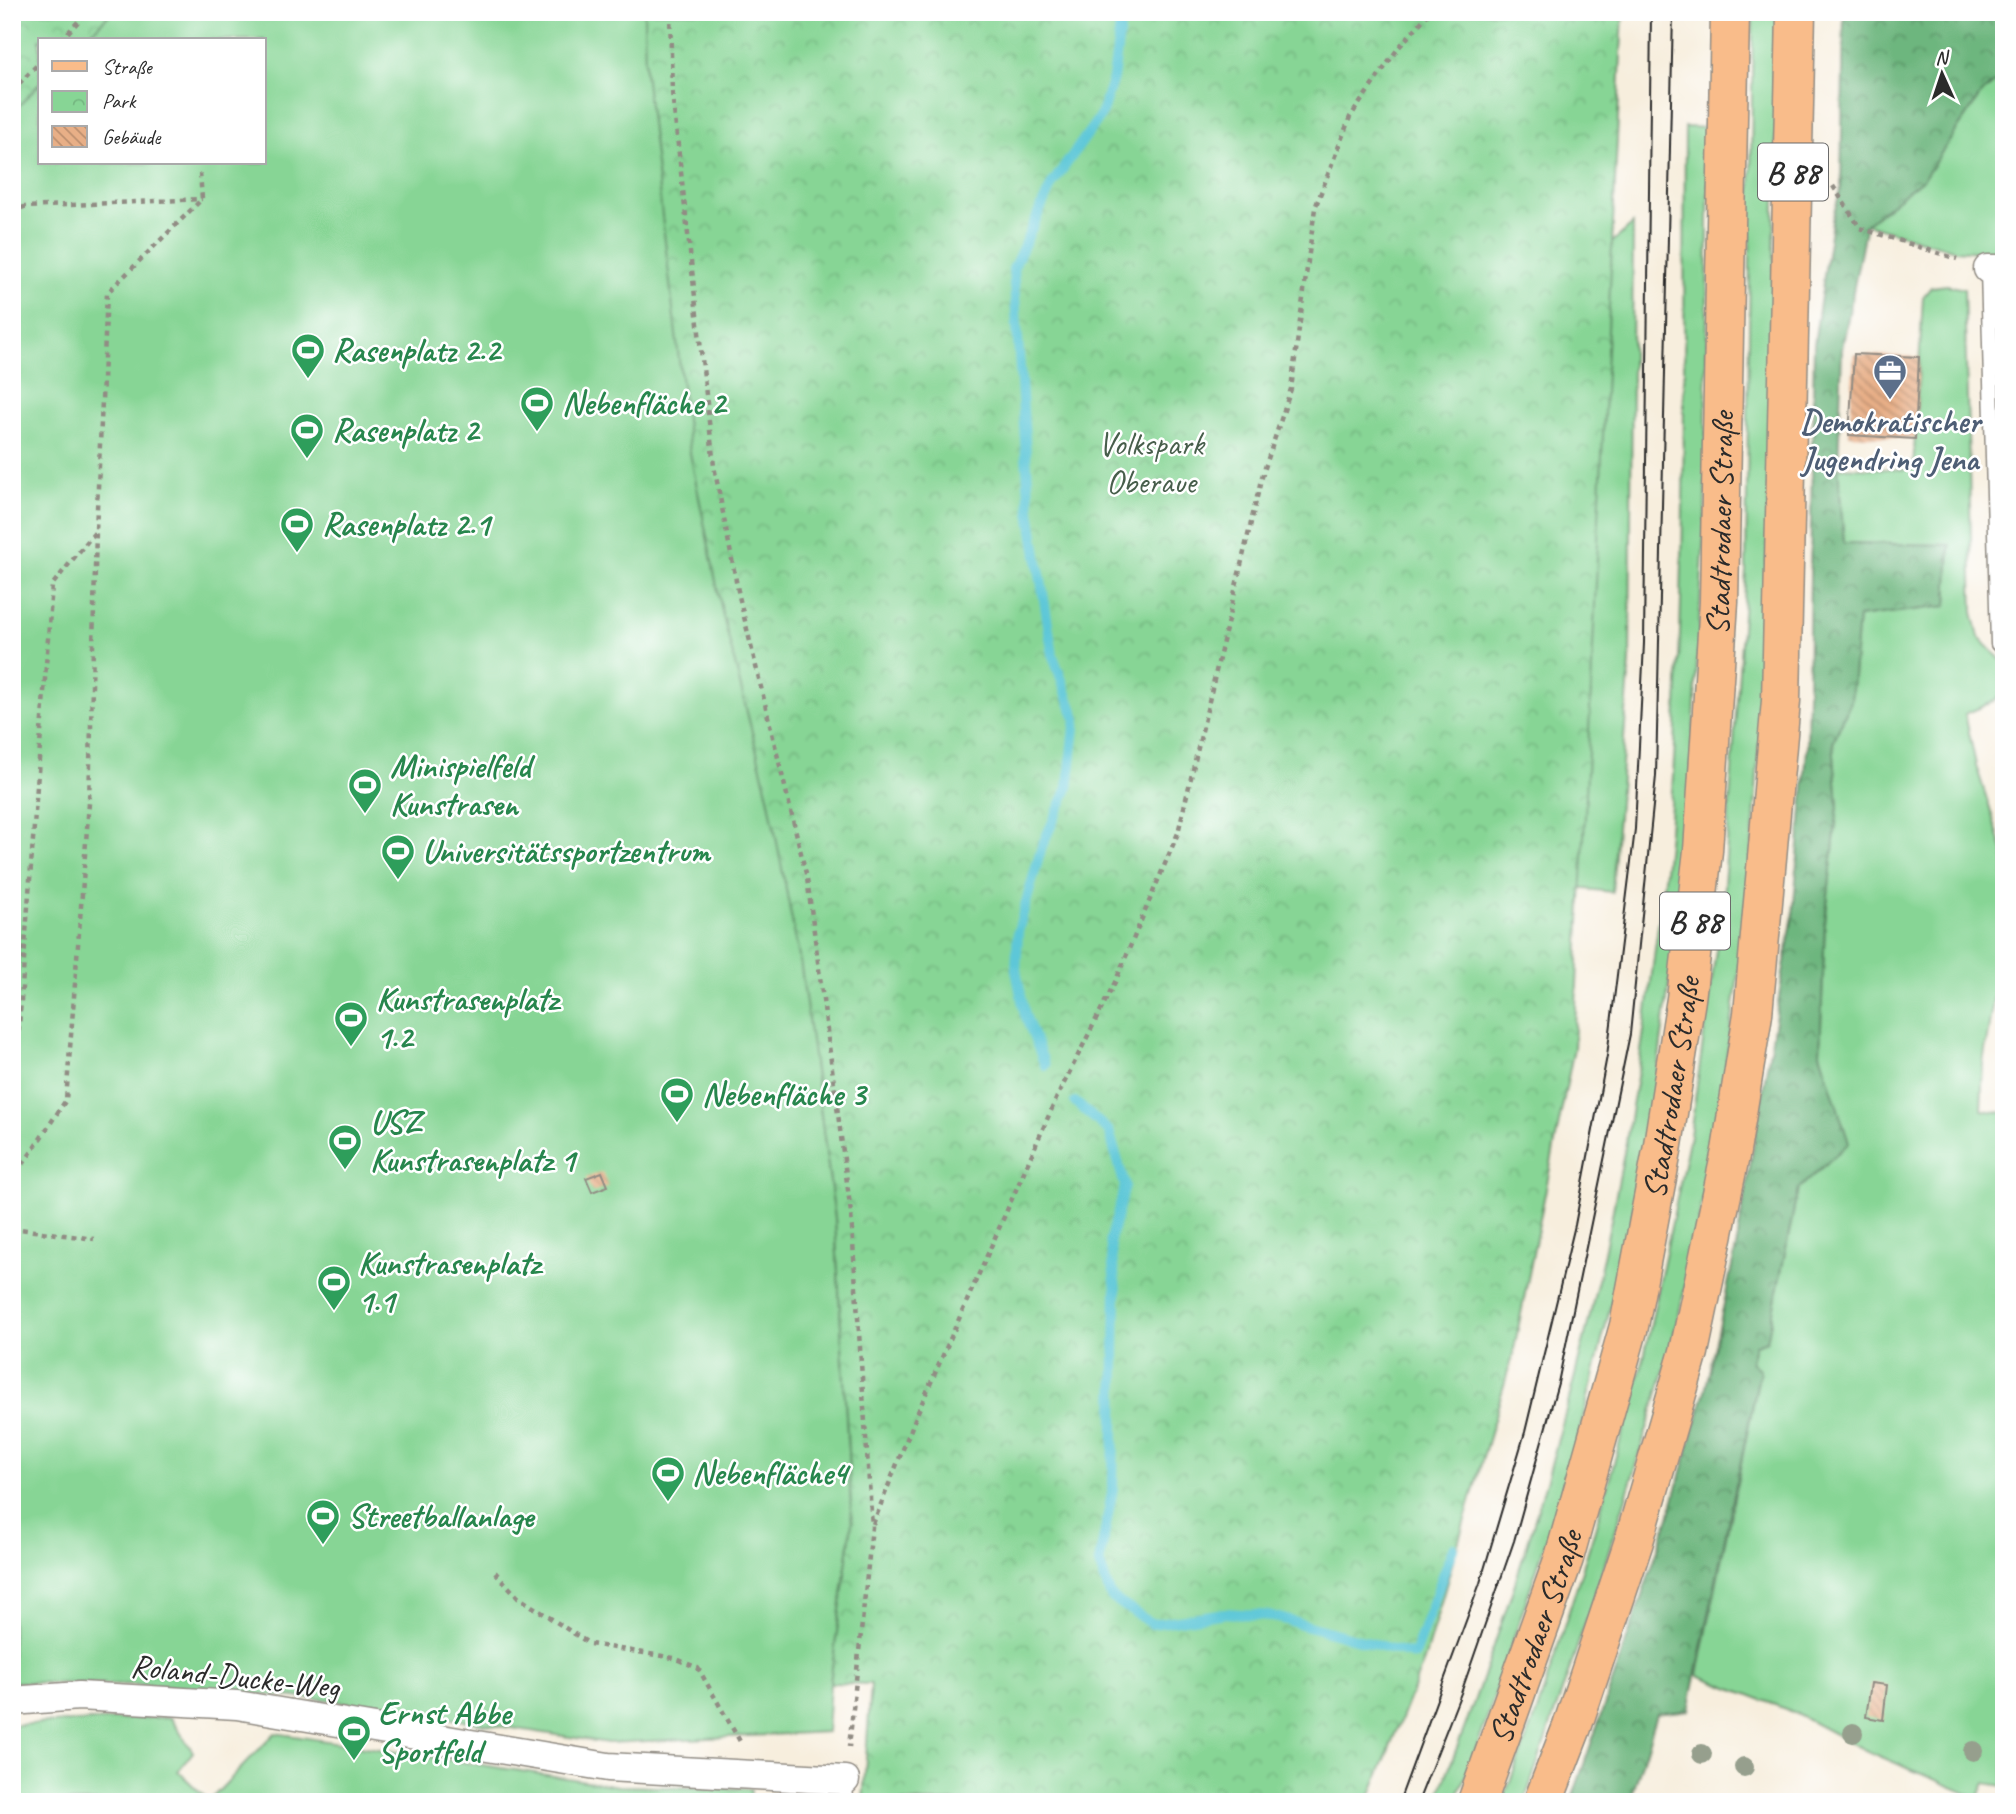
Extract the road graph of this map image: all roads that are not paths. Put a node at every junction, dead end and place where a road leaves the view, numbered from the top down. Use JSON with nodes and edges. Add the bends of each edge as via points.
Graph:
{"nodes":[{"id":1,"x":1730,"y":12,"type":"edge"},
{"id":2,"x":1796,"y":12,"type":"edge"},
{"id":3,"x":1996,"y":269,"type":"edge"},
{"id":4,"x":2004,"y":648,"type":"edge"},
{"id":5,"x":12,"y":1701,"type":"edge"},
{"id":6,"x":846,"y":1791,"type":"edge"},
{"id":7,"x":1476,"y":1802,"type":"edge"},
{"id":8,"x":1543,"y":1802,"type":"edge"}],
"edges":[{"from":1,"to":7,"type":"main road","name":"Stadtrodaer Straße","number":"B 88","via":[[1719,602],[1703,851],[1686,999],[1629,1326],[1564,1558]]},
{"from":2,"to":8,"type":"main road","name":"Stadtrodaer Straße","number":"B 88","via":[[1781,701],[1753,1014],[1731,1151],[1689,1352],[1634,1541]]},
{"from":3,"to":4,"type":"lane","via":[[1998,644]]},
{"from":5,"to":6,"type":"street","name":"Roland-Ducke-Weg","via":[[79,1696],[237,1705],[608,1767]]}]}
